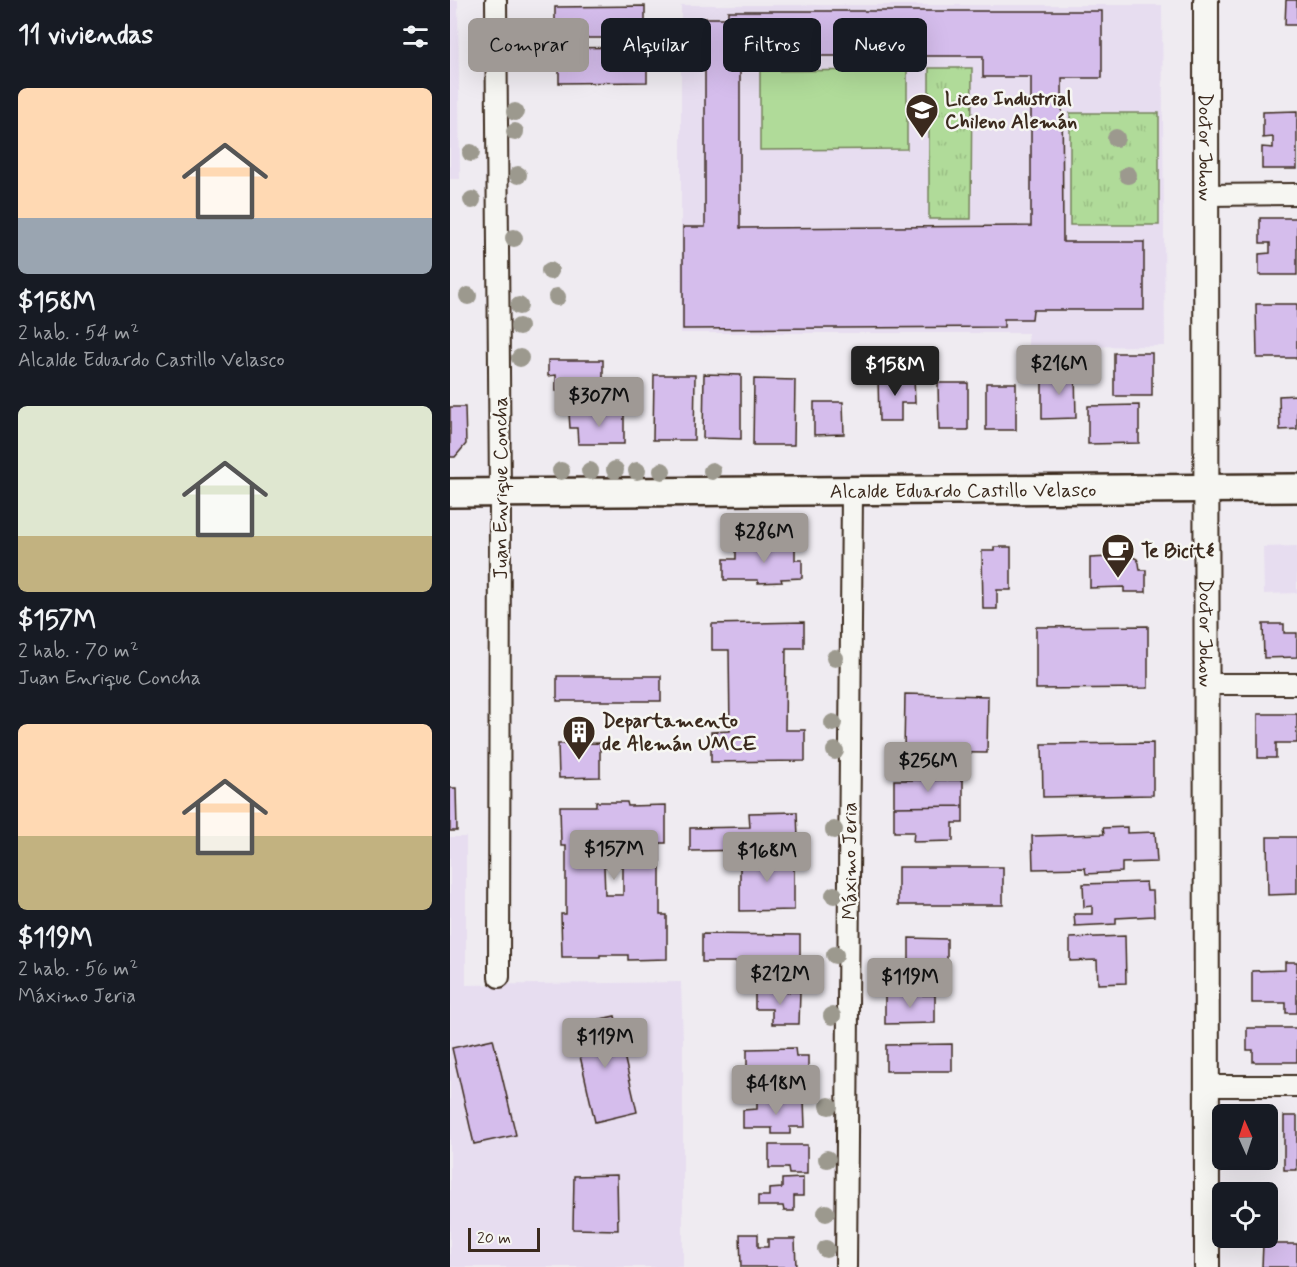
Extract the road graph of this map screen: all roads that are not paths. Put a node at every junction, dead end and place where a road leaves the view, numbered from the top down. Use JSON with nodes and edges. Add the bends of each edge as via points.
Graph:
{"nodes":[{"id":1,"x":496,"y":0,"type":"edge"},
{"id":2,"x":1206,"y":0,"type":"edge"},
{"id":3,"x":1297,"y":194,"type":"edge"},
{"id":4,"x":1206,"y":195,"type":"junction"},
{"id":5,"x":1297,"y":488,"type":"edge"},
{"id":6,"x":1207,"y":489,"type":"junction"},
{"id":7,"x":852,"y":491,"type":"junction"},
{"id":8,"x":450,"y":493,"type":"edge"},
{"id":9,"x":500,"y":493,"type":"junction"},
{"id":10,"x":1207,"y":684,"type":"junction"},
{"id":11,"x":1297,"y":684,"type":"edge"},
{"id":12,"x":499,"y":976,"type":"dead end"},
{"id":13,"x":1207,"y":1086,"type":"junction"},
{"id":14,"x":1297,"y":1086,"type":"edge"},
{"id":15,"x":846,"y":1267,"type":"edge"},
{"id":16,"x":1207,"y":1267,"type":"edge"}],
"edges":[{"from":1,"to":9,"type":"street","name":"Juan Enrique Concha"},
{"from":2,"to":4,"type":"street","name":"Doctor Johow"},
{"from":3,"to":4,"type":"street"},
{"from":4,"to":6,"type":"street","name":"Doctor Johow"},
{"from":5,"to":6,"type":"main road","name":"Alcalde Eduardo Castillo Velasco"},
{"from":6,"to":7,"type":"main road","name":"Alcalde Eduardo Castillo Velasco"},
{"from":6,"to":10,"type":"street","name":"Doctor Johow"},
{"from":7,"to":9,"type":"main road","name":"Alcalde Eduardo Castillo Velasco"},
{"from":7,"to":15,"type":"street","name":"Máximo Jeria"},
{"from":8,"to":9,"type":"main road","name":"Alcalde Eduardo Castillo Velasco"},
{"from":9,"to":12,"type":"street","name":"Juan Enrique Concha"},
{"from":10,"to":11,"type":"street"},
{"from":10,"to":13,"type":"street","name":"Doctor Johow"},
{"from":13,"to":14,"type":"street"},
{"from":13,"to":16,"type":"street","name":"Doctor Johow"}]}
